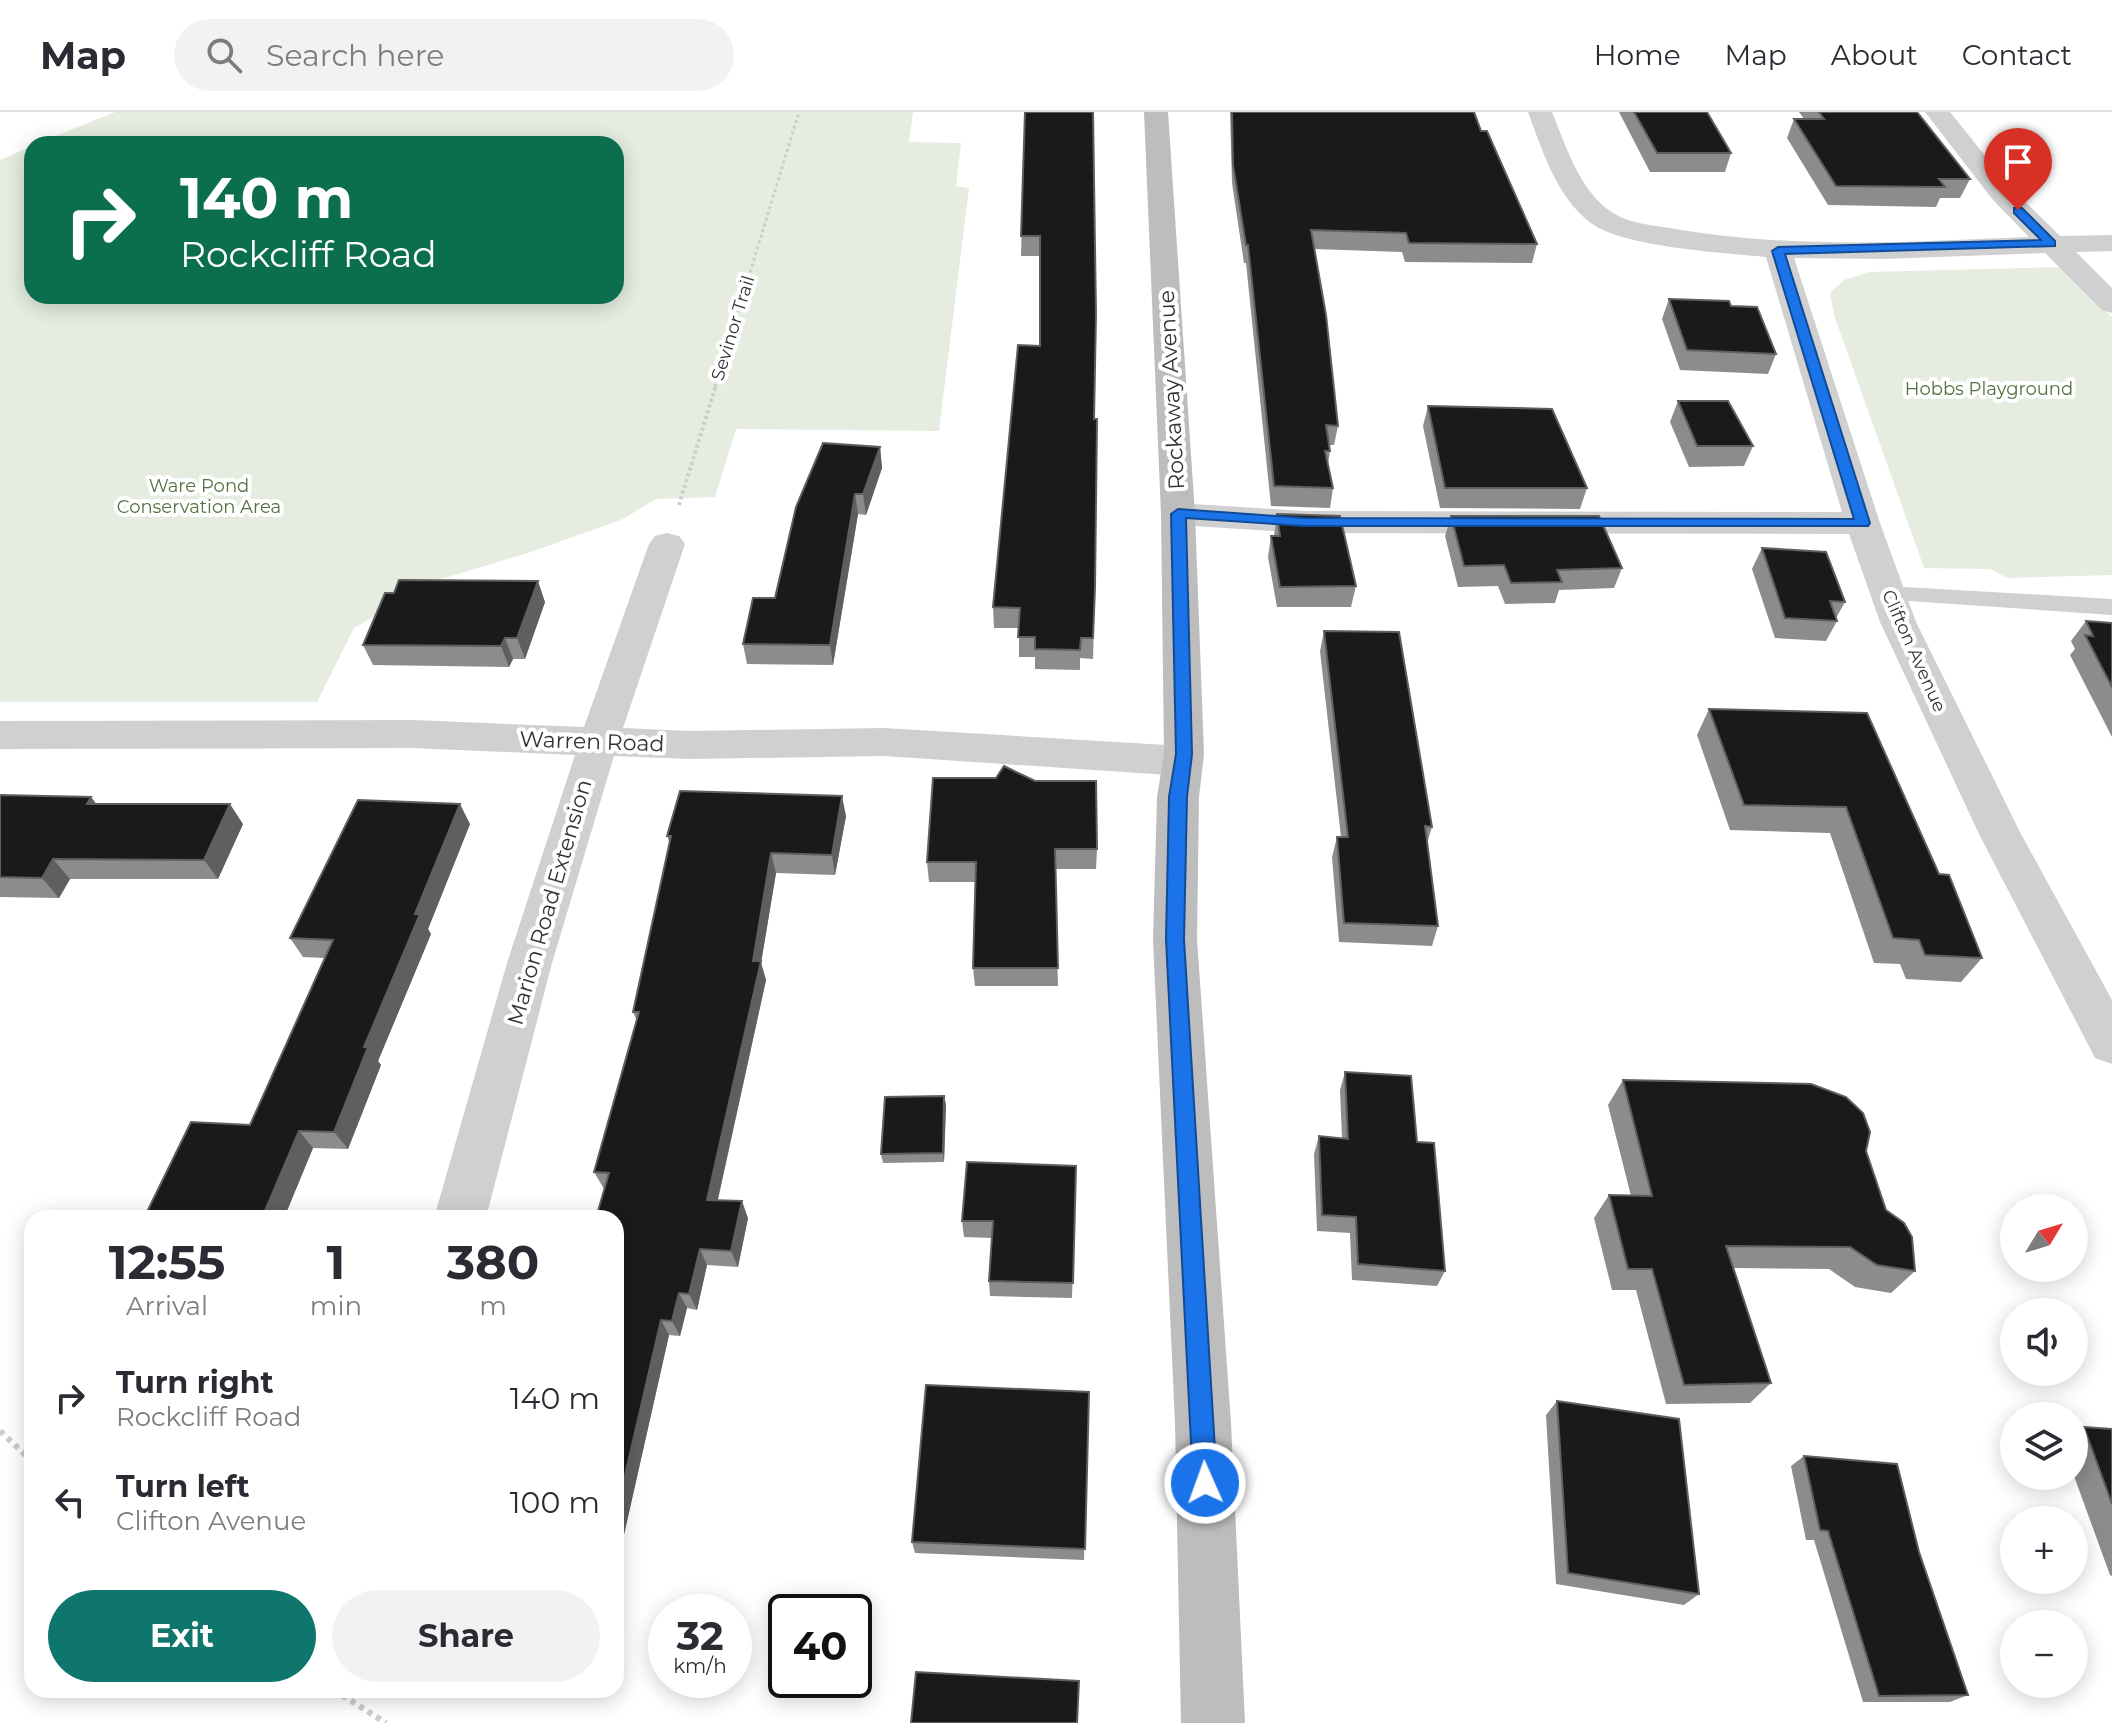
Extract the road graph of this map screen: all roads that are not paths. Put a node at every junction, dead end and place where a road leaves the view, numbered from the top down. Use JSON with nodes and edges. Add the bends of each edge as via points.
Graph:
{"nodes":[{"id":1,"x":1156,"y":112,"type":"edge"},
{"id":2,"x":1540,"y":112,"type":"edge"},
{"id":3,"x":1937,"y":112,"type":"edge"},
{"id":4,"x":2112,"y":243,"type":"edge"},
{"id":5,"x":2051,"y":244,"type":"junction"},
{"id":6,"x":1778,"y":251,"type":"junction"},
{"id":7,"x":2112,"y":304,"type":"edge"},
{"id":8,"x":1178,"y":514,"type":"junction"},
{"id":9,"x":1863,"y":523,"type":"junction"},
{"id":10,"x":667,"y":544,"type":"road end"},
{"id":11,"x":1888,"y":594,"type":"junction"},
{"id":12,"x":2112,"y":607,"type":"edge"},
{"id":13,"x":0,"y":735,"type":"edge"},
{"id":14,"x":596,"y":742,"type":"junction"},
{"id":15,"x":1183,"y":761,"type":"junction"},
{"id":16,"x":2112,"y":1044,"type":"edge"},
{"id":17,"x":462,"y":1210,"type":"edge"},
{"id":18,"x":1213,"y":1723,"type":"edge"}],
"edges":[{"from":1,"to":8,"type":"street","name":"Rockaway Avenue"},
{"from":2,"to":6,"type":"street","via":[[1561,165],[1597,215],[1705,244]]},
{"from":3,"to":5,"type":"street","via":[[2002,194]]},
{"from":4,"to":5,"type":"street"},
{"from":5,"to":6,"type":"street"},
{"from":5,"to":7,"type":"street"},
{"from":6,"to":9,"type":"street","name":"Clifton Avenue"},
{"from":8,"to":9,"type":"street","via":[[1304,522]]},
{"from":8,"to":15,"type":"street","name":"Rockaway Avenue"},
{"from":9,"to":11,"type":"street","name":"Clifton Avenue"},
{"from":10,"to":14,"type":"street","name":"Marion Road Extension"},
{"from":11,"to":12,"type":"lane"},
{"from":11,"to":16,"type":"street","name":"Clifton Avenue","via":[[2000,834]]},
{"from":13,"to":14,"type":"street","name":"Warren Road","via":[[412,734]]},
{"from":14,"to":15,"type":"street","name":"Warren Road","via":[[884,742]]},
{"from":14,"to":17,"type":"street","name":"Marion Road Extension"},
{"from":15,"to":18,"type":"street","name":"Rockaway Avenue","via":[[1175,939],[1203,1423]]}]}
